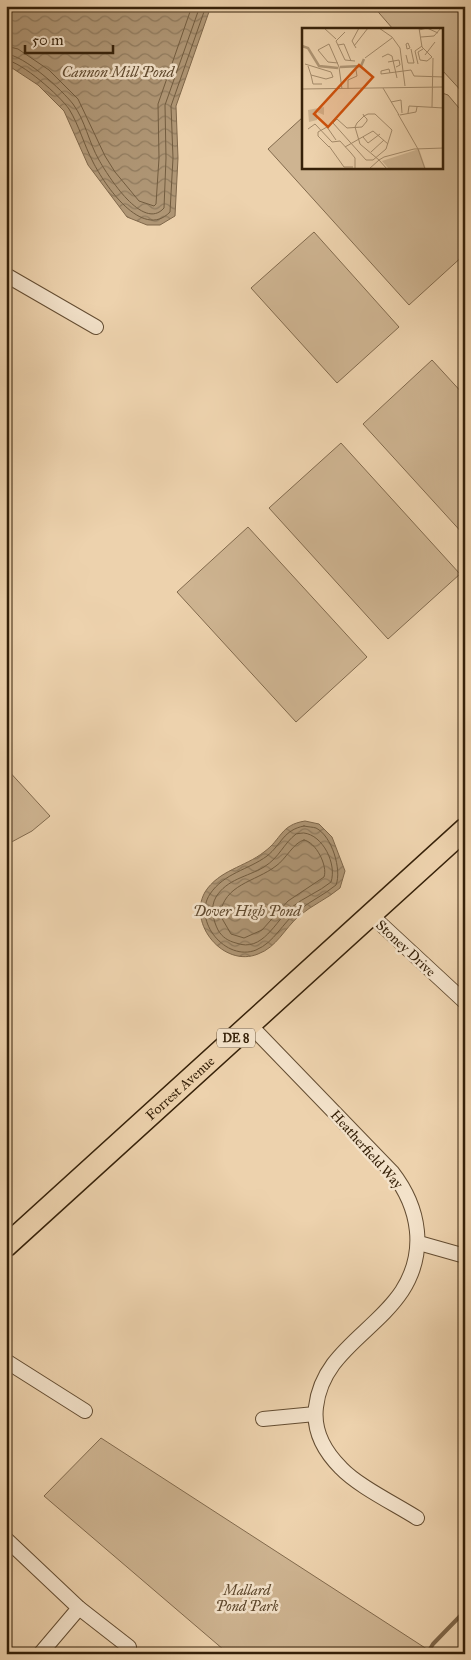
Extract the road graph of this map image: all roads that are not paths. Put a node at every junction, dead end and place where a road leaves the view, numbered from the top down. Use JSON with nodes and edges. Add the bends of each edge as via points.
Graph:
{"nodes":[{"id":1,"x":6,"y":275,"type":"edge"},
{"id":2,"x":96,"y":327,"type":"dead end"},
{"id":3,"x":465,"y":829,"type":"edge"},
{"id":4,"x":370,"y":914,"type":"junction"},
{"id":5,"x":465,"y":1002,"type":"edge"},
{"id":6,"x":250,"y":1025,"type":"junction"},
{"id":7,"x":419,"y":1243,"type":"junction"},
{"id":8,"x":6,"y":1246,"type":"edge"},
{"id":9,"x":465,"y":1256,"type":"edge"},
{"id":10,"x":6,"y":1361,"type":"edge"},
{"id":11,"x":85,"y":1411,"type":"dead end"},
{"id":12,"x":315,"y":1414,"type":"junction"},
{"id":13,"x":263,"y":1419,"type":"dead end"},
{"id":14,"x":417,"y":1518,"type":"dead end"},
{"id":15,"x":6,"y":1539,"type":"edge"},
{"id":16,"x":79,"y":1608,"type":"junction"},
{"id":17,"x":40,"y":1654,"type":"edge"},
{"id":18,"x":124,"y":1654,"type":"edge"}],
"edges":[{"from":1,"to":2,"type":"street"},
{"from":3,"to":4,"type":"highway","name":"Forrest Avenue","number":"DE 8"},
{"from":4,"to":5,"type":"street","name":"Stoney Drive"},
{"from":4,"to":6,"type":"highway","name":"Forrest Avenue","number":"DE 8"},
{"from":6,"to":7,"type":"street","name":"Heatherfield Way","via":[[396,1178],[408,1195]]},
{"from":6,"to":8,"type":"highway","name":"Forrest Avenue","number":"DE 8"},
{"from":7,"to":9,"type":"street"},
{"from":7,"to":12,"type":"street","name":"Heatherfield Way","via":[[401,1292],[329,1369],[321,1383]]},
{"from":10,"to":11,"type":"street"},
{"from":12,"to":13,"type":"street"},
{"from":12,"to":14,"type":"street","name":"Heatherfield Way","via":[[320,1438],[343,1470]]},
{"from":15,"to":16,"type":"street"},
{"from":16,"to":17,"type":"street"},
{"from":16,"to":18,"type":"street","via":[[129,1647]]}]}
